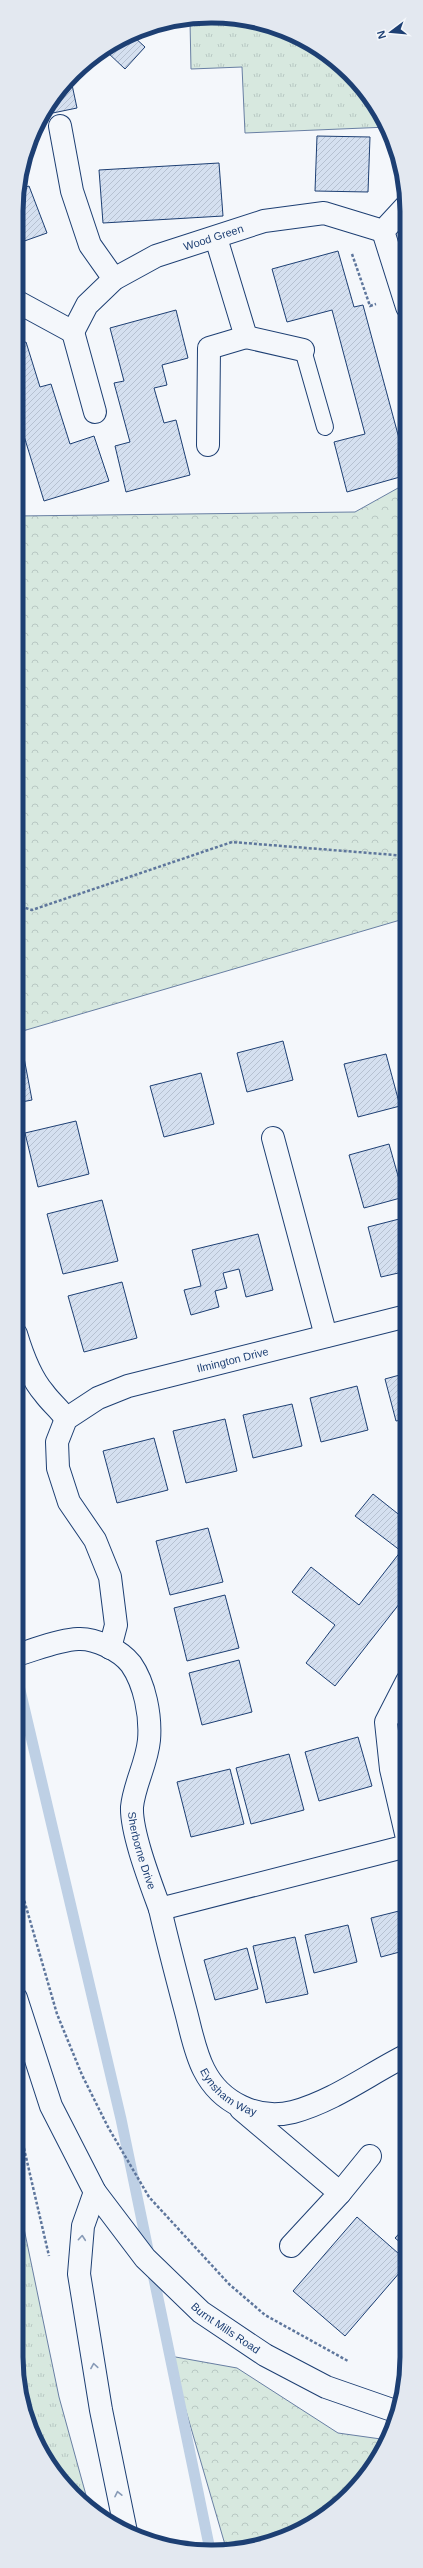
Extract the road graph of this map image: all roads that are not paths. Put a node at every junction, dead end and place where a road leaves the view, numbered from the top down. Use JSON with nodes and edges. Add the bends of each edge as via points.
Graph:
{"nodes":[{"id":1,"x":60,"y":126,"type":"dead end"},
{"id":2,"x":400,"y":213,"type":"edge"},
{"id":3,"x":383,"y":231,"type":"junction"},
{"id":4,"x":216,"y":238,"type":"junction"},
{"id":5,"x":114,"y":279,"type":"junction"},
{"id":6,"x":400,"y":286,"type":"edge"},
{"id":7,"x":23,"y":305,"type":"edge"},
{"id":8,"x":73,"y":332,"type":"junction"},
{"id":9,"x":246,"y":337,"type":"junction"},
{"id":10,"x":303,"y":350,"type":"joint"},
{"id":11,"x":96,"y":412,"type":"dead end"},
{"id":12,"x":325,"y":427,"type":"dead end"},
{"id":13,"x":208,"y":445,"type":"dead end"},
{"id":14,"x":273,"y":1138,"type":"dead end"},
{"id":15,"x":400,"y":1318,"type":"edge"},
{"id":16,"x":326,"y":1336,"type":"junction"},
{"id":17,"x":23,"y":1357,"type":"edge"},
{"id":18,"x":66,"y":1419,"type":"junction"},
{"id":19,"x":110,"y":1648,"type":"junction"},
{"id":20,"x":23,"y":1653,"type":"edge"},
{"id":21,"x":400,"y":1695,"type":"edge"},
{"id":22,"x":400,"y":1808,"type":"edge"},
{"id":23,"x":400,"y":1848,"type":"edge"},
{"id":24,"x":160,"y":1910,"type":"junction"},
{"id":25,"x":23,"y":2020,"type":"edge"},
{"id":26,"x":400,"y":2059,"type":"edge"},
{"id":27,"x":240,"y":2108,"type":"junction"},
{"id":28,"x":370,"y":2156,"type":"dead end"},
{"id":29,"x":95,"y":2192,"type":"junction"},
{"id":30,"x":340,"y":2192,"type":"junction"},
{"id":31,"x":291,"y":2246,"type":"dead end"},
{"id":32,"x":392,"y":2410,"type":"edge"},
{"id":33,"x":124,"y":2524,"type":"edge"}],
"edges":[{"from":1,"to":5,"type":"street","via":[[72,191],[90,245]]},
{"from":2,"to":3,"type":"street"},
{"from":3,"to":4,"type":"street","name":"Wood Green","via":[[324,213],[264,222]]},
{"from":3,"to":6,"type":"street"},
{"from":4,"to":5,"type":"street","name":"Wood Green","via":[[156,256]]},
{"from":4,"to":9,"type":"street"},
{"from":5,"to":8,"type":"street","name":"Wood Green","via":[[86,305]]},
{"from":7,"to":8,"type":"street"},
{"from":8,"to":11,"type":"street"},
{"from":9,"to":10,"type":"street"},
{"from":9,"to":13,"type":"street","via":[[209,348]]},
{"from":10,"to":12,"type":"lane"},
{"from":14,"to":16,"type":"street"},
{"from":15,"to":16,"type":"street","name":"Ilmington Drive"},
{"from":16,"to":18,"type":"street","name":"Ilmington Drive","via":[[128,1386],[98,1398]]},
{"from":17,"to":18,"type":"street","via":[[43,1393],[60,1409]]},
{"from":18,"to":19,"type":"street","via":[[57,1442],[58,1468],[69,1502],[95,1540],[110,1577],[116,1625]]},
{"from":19,"to":20,"type":"street","name":"Sherborne Drive","via":[[90,1640],[76,1639]]},
{"from":19,"to":24,"type":"street","name":"Sherborne Drive","via":[[131,1664],[143,1692],[149,1716],[146,1758],[132,1808],[138,1844]]},
{"from":21,"to":22,"type":"street","via":[[386,1722],[391,1769]]},
{"from":23,"to":24,"type":"street"},
{"from":24,"to":27,"type":"street","name":"Eynsham Way","via":[[194,2044],[204,2071],[222,2094]]},
{"from":25,"to":29,"type":"street","name":"Burnt Mills Road","via":[[51,2106]]},
{"from":26,"to":27,"type":"street","name":"Eynsham Way","via":[[337,2094],[291,2112],[273,2113]]},
{"from":27,"to":30,"type":"street"},
{"from":28,"to":30,"type":"street"},
{"from":29,"to":32,"type":"street","name":"Burnt Mills Road","via":[[145,2258],[202,2312],[265,2355],[326,2387]]},
{"from":33,"to":29,"type":"street","one_way":true,"via":[[101,2410],[79,2274],[83,2226]]},
{"from":30,"to":31,"type":"street"}]}
